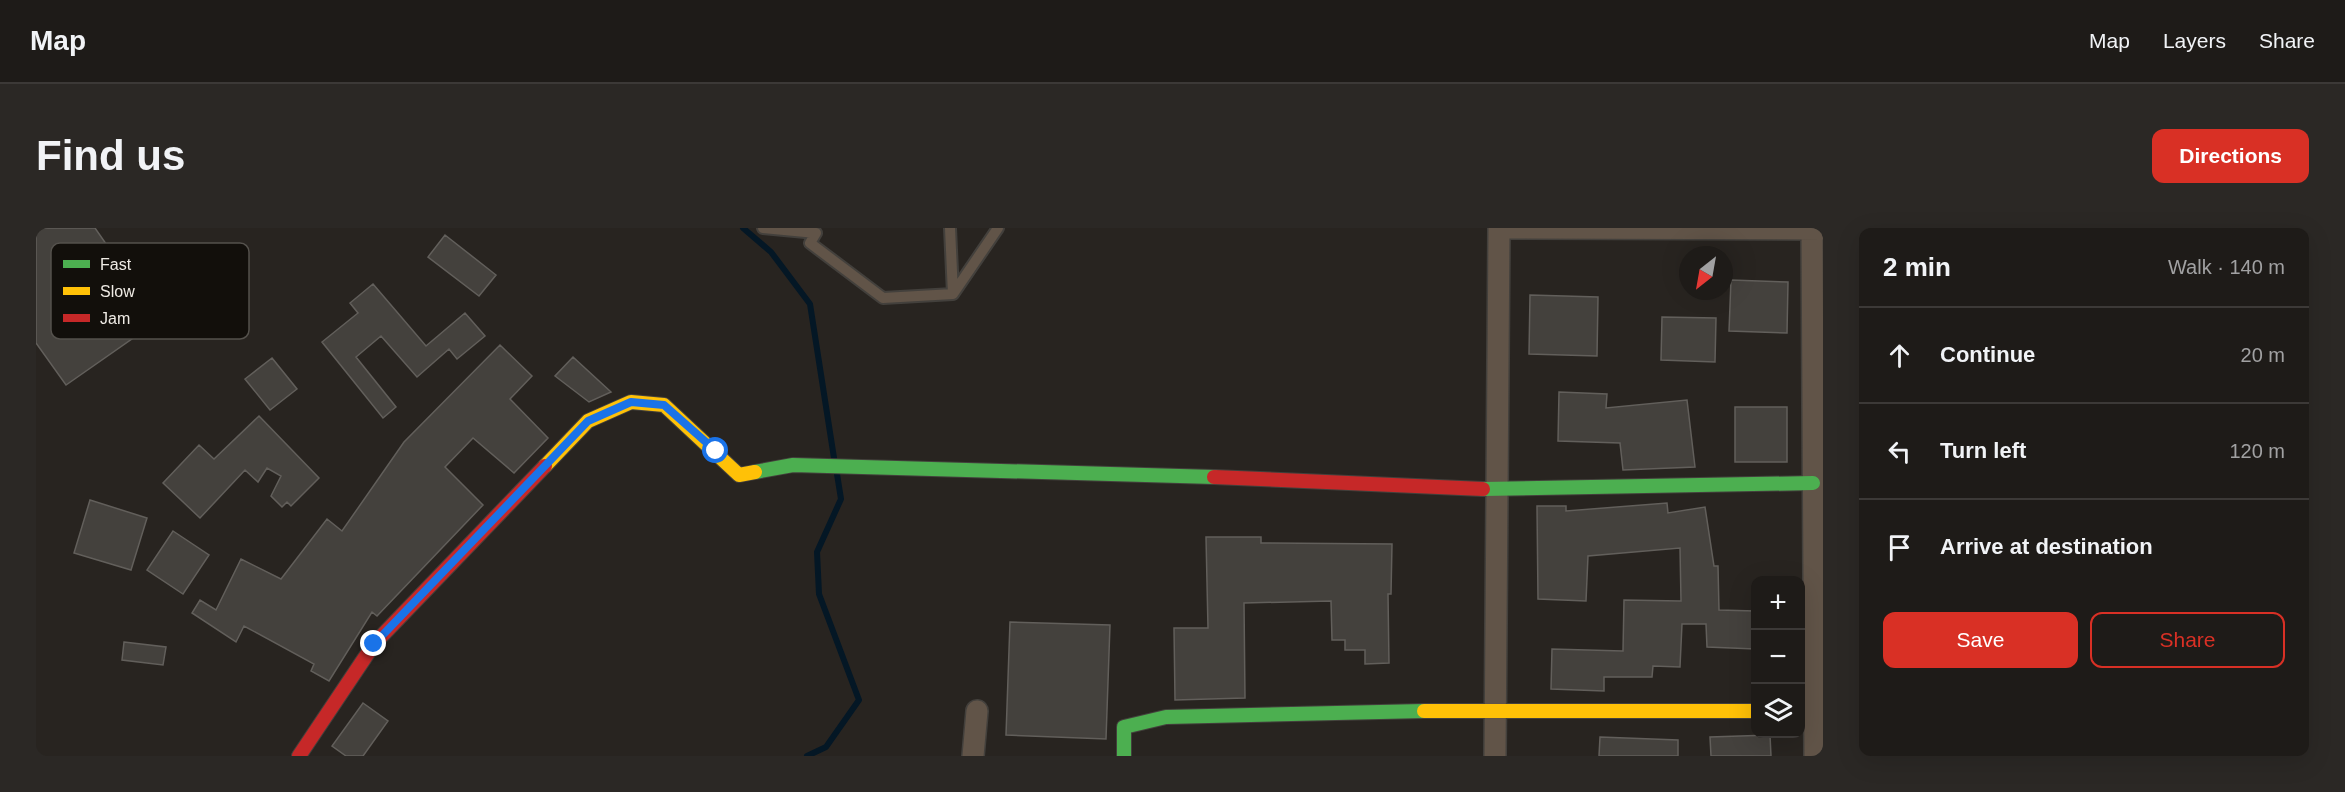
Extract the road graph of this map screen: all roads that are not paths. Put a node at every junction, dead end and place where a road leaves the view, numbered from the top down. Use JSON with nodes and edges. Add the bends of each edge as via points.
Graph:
{"nodes":[{"id":1,"x":763,"y":228,"type":"edge"},
{"id":2,"x":950,"y":228,"type":"edge"},
{"id":3,"x":998,"y":228,"type":"edge"},
{"id":4,"x":1499,"y":228,"type":"edge"},
{"id":5,"x":1812,"y":229,"type":"edge"},
{"id":6,"x":1823,"y":229,"type":"edge"},
{"id":7,"x":953,"y":294,"type":"junction"},
{"id":8,"x":1813,"y":483,"type":"junction"},
{"id":9,"x":1496,"y":490,"type":"junction"},
{"id":10,"x":1494,"y":709,"type":"junction"},
{"id":11,"x":977,"y":711,"type":"dead end"},
{"id":12,"x":1751,"y":711,"type":"edge"},
{"id":13,"x":1808,"y":712,"type":"edge"},
{"id":14,"x":299,"y":756,"type":"edge"},
{"id":15,"x":973,"y":756,"type":"edge"},
{"id":16,"x":1124,"y":756,"type":"edge"},
{"id":17,"x":1495,"y":756,"type":"edge"},
{"id":18,"x":1815,"y":756,"type":"edge"}],
"edges":[{"from":1,"to":7,"type":"lane","via":[[816,233],[810,243],[883,298]]},
{"from":2,"to":7,"type":"lane"},
{"from":3,"to":7,"type":"lane"},
{"from":4,"to":5,"type":"street"},
{"from":4,"to":9,"type":"street"},
{"from":5,"to":6,"type":"street"},
{"from":5,"to":8,"type":"street"},
{"from":8,"to":9,"type":"street"},
{"from":8,"to":13,"type":"street"},
{"from":9,"to":10,"type":"street"},
{"from":9,"to":14,"type":"street","via":[[859,466],[793,465],[739,475],[664,405],[631,402],[588,421],[374,644]]},
{"from":10,"to":12,"type":"street"},
{"from":10,"to":16,"type":"street","via":[[1166,717],[1125,727]]},
{"from":10,"to":17,"type":"street"},
{"from":11,"to":15,"type":"street"},
{"from":13,"to":18,"type":"street"}]}
